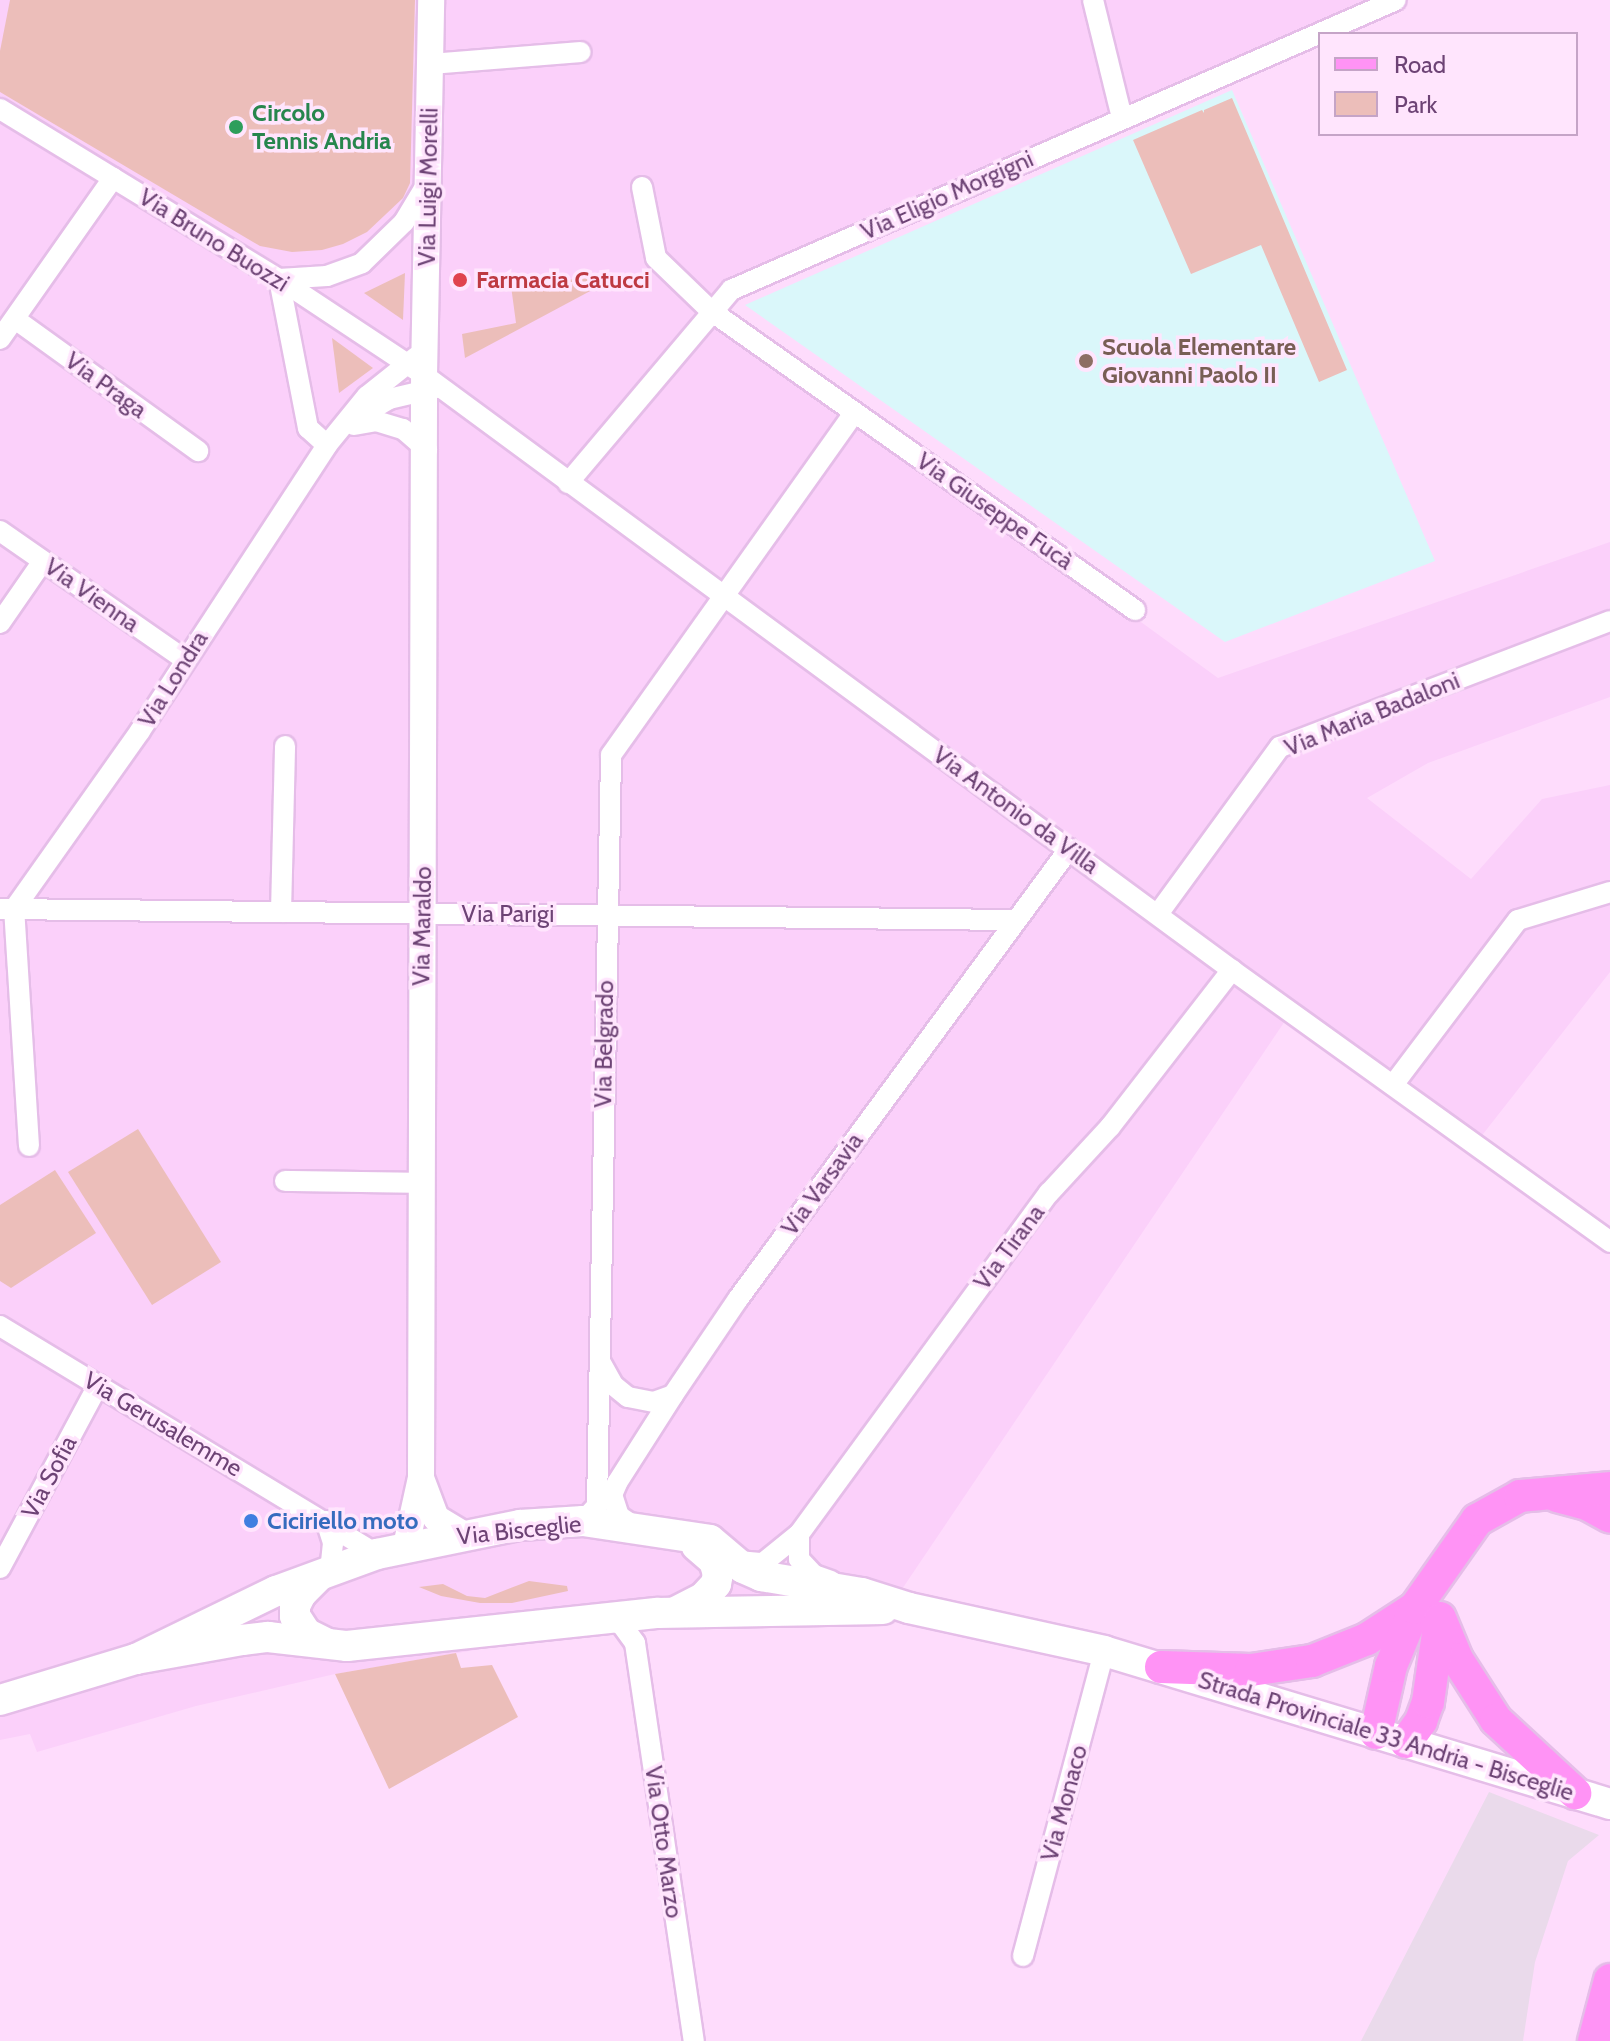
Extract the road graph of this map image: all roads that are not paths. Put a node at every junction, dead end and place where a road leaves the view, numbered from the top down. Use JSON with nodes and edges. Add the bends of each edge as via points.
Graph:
{"nodes":[{"id":1,"x":431,"y":0,"type":"edge"},
{"id":2,"x":1093,"y":0,"type":"edge"},
{"id":3,"x":1396,"y":0,"type":"edge"},
{"id":4,"x":1322,"y":32,"type":"edge"},
{"id":5,"x":1318,"y":34,"type":"edge"},
{"id":6,"x":581,"y":52,"type":"dead end"},
{"id":7,"x":431,"y":64,"type":"junction"},
{"id":8,"x":0,"y":109,"type":"edge"},
{"id":9,"x":1122,"y":118,"type":"junction"},
{"id":10,"x":113,"y":178,"type":"junction"},
{"id":11,"x":428,"y":182,"type":"junction"},
{"id":12,"x":642,"y":187,"type":"dead end"},
{"id":13,"x":279,"y":279,"type":"junction"},
{"id":14,"x":711,"y":311,"type":"junction"},
{"id":15,"x":15,"y":319,"type":"junction"},
{"id":16,"x":0,"y":339,"type":"edge"},
{"id":17,"x":425,"y":373,"type":"junction"},
{"id":18,"x":854,"y":413,"type":"junction"},
{"id":19,"x":342,"y":428,"type":"junction"},
{"id":20,"x":327,"y":445,"type":"junction"},
{"id":21,"x":427,"y":450,"type":"junction"},
{"id":22,"x":198,"y":451,"type":"dead end"},
{"id":23,"x":568,"y":483,"type":"junction"},
{"id":24,"x":0,"y":531,"type":"edge"},
{"id":25,"x":43,"y":561,"type":"junction"},
{"id":26,"x":723,"y":596,"type":"junction"},
{"id":27,"x":1135,"y":610,"type":"dead end"},
{"id":28,"x":1610,"y":621,"type":"edge"},
{"id":29,"x":0,"y":623,"type":"edge"},
{"id":30,"x":184,"y":659,"type":"junction"},
{"id":31,"x":285,"y":746,"type":"dead end"},
{"id":32,"x":1069,"y":849,"type":"junction"},
{"id":33,"x":1610,"y":892,"type":"edge"},
{"id":34,"x":7,"y":909,"type":"edge"},
{"id":35,"x":281,"y":912,"type":"junction"},
{"id":36,"x":422,"y":914,"type":"junction"},
{"id":37,"x":1158,"y":914,"type":"junction"},
{"id":38,"x":606,"y":915,"type":"junction"},
{"id":39,"x":1016,"y":920,"type":"junction"},
{"id":40,"x":1232,"y":970,"type":"junction"},
{"id":41,"x":1393,"y":1085,"type":"junction"},
{"id":42,"x":29,"y":1146,"type":"dead end"},
{"id":43,"x":285,"y":1181,"type":"dead end"},
{"id":44,"x":420,"y":1183,"type":"junction"},
{"id":45,"x":1610,"y":1242,"type":"edge"},
{"id":46,"x":0,"y":1326,"type":"edge"},
{"id":47,"x":599,"y":1359,"type":"junction"},
{"id":48,"x":98,"y":1385,"type":"junction"},
{"id":49,"x":673,"y":1395,"type":"junction"},
{"id":50,"x":421,"y":1478,"type":"junction"},
{"id":51,"x":1610,"y":1488,"type":"edge"},
{"id":52,"x":1538,"y":1493,"type":"junction"},
{"id":53,"x":1610,"y":1517,"type":"edge"},
{"id":54,"x":326,"y":1521,"type":"junction"},
{"id":55,"x":583,"y":1521,"type":"junction"},
{"id":56,"x":634,"y":1526,"type":"junction"},
{"id":57,"x":674,"y":1533,"type":"junction"},
{"id":58,"x":463,"y":1534,"type":"junction"},
{"id":59,"x":799,"y":1534,"type":"junction"},
{"id":60,"x":392,"y":1550,"type":"junction"},
{"id":61,"x":732,"y":1560,"type":"junction"},
{"id":62,"x":0,"y":1568,"type":"edge"},
{"id":63,"x":325,"y":1574,"type":"junction"},
{"id":64,"x":862,"y":1593,"type":"junction"},
{"id":65,"x":909,"y":1608,"type":"junction"},
{"id":66,"x":666,"y":1613,"type":"junction"},
{"id":67,"x":1428,"y":1613,"type":"junction"},
{"id":68,"x":608,"y":1617,"type":"junction"},
{"id":69,"x":635,"y":1643,"type":"junction"},
{"id":70,"x":331,"y":1645,"type":"junction"},
{"id":71,"x":1104,"y":1651,"type":"junction"},
{"id":72,"x":136,"y":1659,"type":"junction"},
{"id":73,"x":1161,"y":1667,"type":"junction"},
{"id":74,"x":0,"y":1700,"type":"edge"},
{"id":75,"x":1376,"y":1733,"type":"junction"},
{"id":76,"x":1406,"y":1742,"type":"junction"},
{"id":77,"x":1575,"y":1793,"type":"junction"},
{"id":78,"x":1610,"y":1804,"type":"edge"},
{"id":79,"x":1023,"y":1956,"type":"dead end"},
{"id":80,"x":1610,"y":1980,"type":"edge"},
{"id":81,"x":694,"y":2041,"type":"edge"},
{"id":82,"x":1594,"y":2041,"type":"edge"}],
"edges":[{"from":1,"to":7,"type":"street","name":"Via Luigi Morelli"},
{"from":2,"to":9,"type":"street"},
{"from":3,"to":4,"type":"street","name":"Via Eligio Morgigni"},
{"from":5,"to":9,"type":"street","name":"Via Eligio Morgigni"},
{"from":6,"to":7,"type":"street"},
{"from":7,"to":11,"type":"street","name":"Via Luigi Morelli"},
{"from":8,"to":10,"type":"street","name":"Via Bruno Buozzi"},
{"from":9,"to":14,"type":"street","name":"Via Eligio Morgigni","via":[[731,290]]},
{"from":10,"to":13,"type":"street","name":"Via Bruno Buozzi"},
{"from":10,"to":15,"type":"street"},
{"from":11,"to":13,"type":"street","via":[[404,222],[362,263],[327,276]]},
{"from":11,"to":17,"type":"street","name":"Via Luigi Morelli"},
{"from":12,"to":14,"type":"street","name":"Via Giuseppe Fucà","via":[[656,258]]},
{"from":13,"to":17,"type":"street","name":"Via Bruno Buozzi"},
{"from":13,"to":20,"type":"street","via":[[308,428]]},
{"from":14,"to":18,"type":"street","name":"Via Giuseppe Fucà"},
{"from":14,"to":23,"type":"street","name":"Via Eligio Morgigni"},
{"from":15,"to":16,"type":"street"},
{"from":15,"to":22,"type":"street","name":"Via Praga"},
{"from":17,"to":19,"type":"street"},
{"from":17,"to":19,"type":"street","via":[[367,396]]},
{"from":17,"to":21,"type":"street","name":"Via Maraldo"},
{"from":17,"to":23,"type":"street","name":"Via Antonio da Villa"},
{"from":18,"to":26,"type":"street"},
{"from":18,"to":27,"type":"street","name":"Via Giuseppe Fucà"},
{"from":19,"to":20,"type":"street","name":"Via Londra"},
{"from":19,"to":21,"type":"street","via":[[376,421],[403,429]]},
{"from":20,"to":30,"type":"street","name":"Via Londra"},
{"from":21,"to":36,"type":"street","name":"Via Maraldo"},
{"from":23,"to":26,"type":"street","name":"Via Antonio da Villa"},
{"from":24,"to":25,"type":"street","name":"Via Vienna"},
{"from":25,"to":29,"type":"street"},
{"from":25,"to":30,"type":"street","name":"Via Vienna"},
{"from":26,"to":32,"type":"street","name":"Via Antonio da Villa"},
{"from":26,"to":38,"type":"street","name":"Via Belgrado","via":[[611,755]]},
{"from":28,"to":37,"type":"street","name":"Via Maria Badaloni","via":[[1280,747]]},
{"from":30,"to":34,"type":"street","name":"Via Londra","via":[[140,731]]},
{"from":31,"to":35,"type":"street"},
{"from":32,"to":37,"type":"street","name":"Via Antonio da Villa"},
{"from":32,"to":39,"type":"street","name":"Via Varsavia"},
{"from":33,"to":41,"type":"street","via":[[1518,920]]},
{"from":34,"to":35,"type":"street","name":"Via Parigi"},
{"from":34,"to":42,"type":"street"},
{"from":35,"to":36,"type":"street","name":"Via Parigi"},
{"from":36,"to":38,"type":"street","name":"Via Parigi"},
{"from":36,"to":44,"type":"street","name":"Via Maraldo"},
{"from":37,"to":40,"type":"street","name":"Via Antonio da Villa"},
{"from":38,"to":39,"type":"street","name":"Via Parigi"},
{"from":38,"to":47,"type":"street","name":"Via Belgrado"},
{"from":39,"to":49,"type":"street","name":"Via Varsavia"},
{"from":40,"to":41,"type":"street","name":"Via Antonio da Villa"},
{"from":40,"to":59,"type":"street","name":"Via Tirana","via":[[1110,1127],[1049,1193]]},
{"from":41,"to":45,"type":"street","name":"Via Antonio da Villa"},
{"from":43,"to":44,"type":"street"},
{"from":44,"to":50,"type":"street","name":"Via Maraldo"},
{"from":46,"to":48,"type":"street","name":"Via Gerusalemme"},
{"from":47,"to":49,"type":"street","via":[[613,1385],[628,1397],[654,1402]]},
{"from":47,"to":55,"type":"street","name":"Via Belgrado","via":[[597,1506]]},
{"from":48,"to":54,"type":"street","name":"Via Gerusalemme"},
{"from":48,"to":62,"type":"street","name":"Via Sofia"},
{"from":49,"to":56,"type":"street","name":"Via Varsavia","via":[[612,1495],[619,1516]]},
{"from":50,"to":58,"type":"street","name":"Via Maraldo","via":[[436,1518]]},
{"from":50,"to":60,"type":"street","name":"Via Maraldo"},
{"from":51,"to":52,"type":"main road"},
{"from":52,"to":53,"type":"main road","via":[[1587,1504]]},
{"from":52,"to":67,"type":"main road","via":[[1503,1503],[1477,1520],[1440,1574]]},
{"from":54,"to":60,"type":"street","name":"Via Gerusalemme"},
{"from":54,"to":63,"type":"street","via":[[333,1543]]},
{"from":55,"to":56,"type":"main road","name":"Via Bisceglie"},
{"from":55,"to":58,"type":"main road","name":"Via Bisceglie"},
{"from":56,"to":57,"type":"main road","name":"Via Bisceglie"},
{"from":57,"to":61,"type":"main road","name":"Via Bisceglie","via":[[710,1540]]},
{"from":57,"to":66,"type":"main road","via":[[704,1550],[718,1574],[711,1592]]},
{"from":58,"to":60,"type":"main road","name":"Via Bisceglie"},
{"from":59,"to":61,"type":"street","name":"Via Tirana","via":[[763,1563]]},
{"from":59,"to":64,"type":"street","via":[[799,1559],[814,1575]]},
{"from":60,"to":63,"type":"main road","name":"Via Bisceglie"},
{"from":61,"to":64,"type":"main road","name":"Via Bisceglie","via":[[761,1576]]},
{"from":63,"to":70,"type":"main road","via":[[301,1594],[295,1616],[306,1633]]},
{"from":63,"to":72,"type":"main road","name":"Via Bisceglie","via":[[233,1610]]},
{"from":64,"to":65,"type":"main road","name":"Via Bisceglie"},
{"from":65,"to":66,"type":"main road","name":"Via Bisceglie"},
{"from":65,"to":71,"type":"main road","name":"Via Bisceglie"},
{"from":66,"to":68,"type":"main road","name":"Via Bisceglie"},
{"from":66,"to":69,"type":"street"},
{"from":67,"to":73,"type":"main road","via":[[1312,1661],[1251,1670]]},
{"from":67,"to":75,"type":"main road","via":[[1391,1666]]},
{"from":67,"to":76,"type":"main road","via":[[1428,1702]]},
{"from":67,"to":77,"type":"main road","via":[[1496,1720]]},
{"from":68,"to":69,"type":"street"},
{"from":68,"to":70,"type":"main road","name":"Via Bisceglie"},
{"from":69,"to":81,"type":"street","name":"Via Otto Marzo"},
{"from":70,"to":72,"type":"main road","name":"Via Bisceglie","via":[[268,1637]]},
{"from":71,"to":73,"type":"main road","name":"Via Bisceglie"},
{"from":71,"to":79,"type":"street","name":"Via Monaco"},
{"from":72,"to":74,"type":"main road","name":"Via Bisceglie"},
{"from":73,"to":75,"type":"main road","name":"Strada Provinciale 33 Andria - Bisceglie"},
{"from":75,"to":76,"type":"main road","name":"Strada Provinciale 33 Andria - Bisceglie"},
{"from":76,"to":77,"type":"main road","name":"Strada Provinciale 33 Andria - Bisceglie"},
{"from":77,"to":78,"type":"main road","name":"Strada Provinciale 33 Andria - Bisceglie"},
{"from":80,"to":82,"type":"main road"}]}
